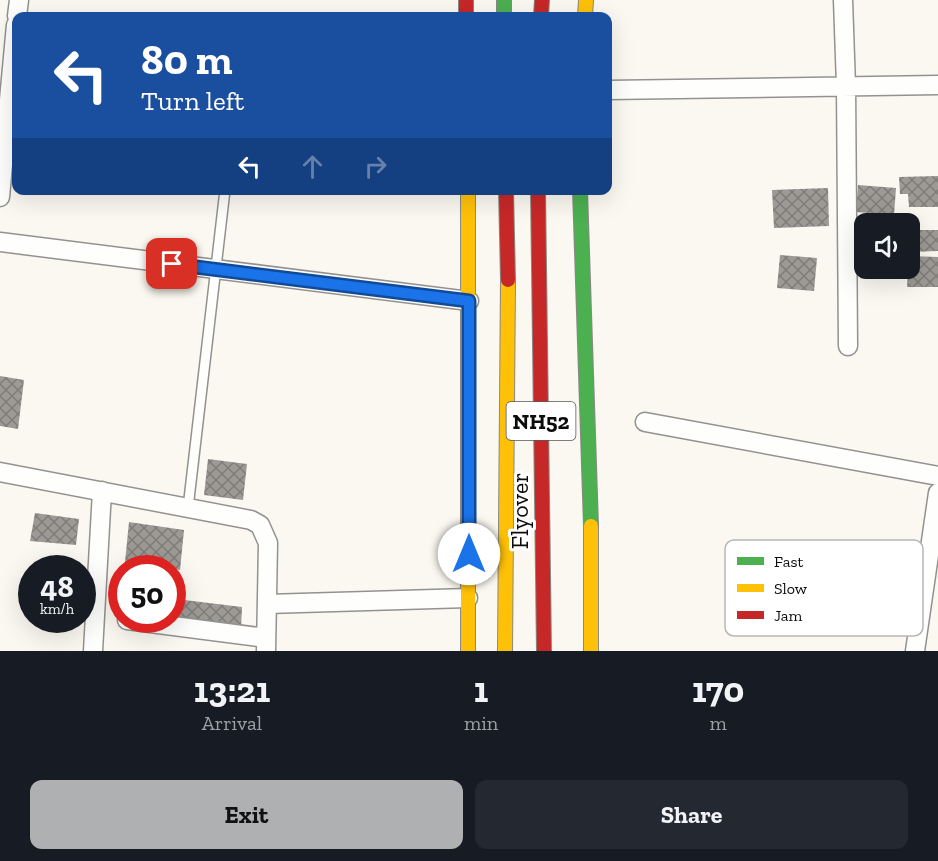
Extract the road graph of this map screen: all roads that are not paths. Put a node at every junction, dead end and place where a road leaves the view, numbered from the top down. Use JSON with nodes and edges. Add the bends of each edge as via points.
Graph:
{"nodes":[{"id":1,"x":843,"y":0,"type":"edge"},
{"id":2,"x":12,"y":51,"type":"edge"},
{"id":3,"x":938,"y":85,"type":"edge"},
{"id":4,"x":846,"y":86,"type":"junction"},
{"id":5,"x":612,"y":90,"type":"edge"},
{"id":6,"x":5,"y":94,"type":"edge"},
{"id":7,"x":224,"y":195,"type":"edge"},
{"id":8,"x":468,"y":195,"type":"edge"},
{"id":9,"x":506,"y":195,"type":"edge"},
{"id":10,"x":538,"y":195,"type":"edge"},
{"id":11,"x":580,"y":195,"type":"edge"},
{"id":12,"x":0,"y":198,"type":"edge"},
{"id":13,"x":0,"y":242,"type":"edge"},
{"id":14,"x":214,"y":269,"type":"junction"},
{"id":15,"x":469,"y":301,"type":"junction"},
{"id":16,"x":848,"y":346,"type":"dead end"},
{"id":17,"x":645,"y":422,"type":"dead end"},
{"id":18,"x":0,"y":472,"type":"edge"},
{"id":19,"x":938,"y":476,"type":"edge"},
{"id":20,"x":102,"y":491,"type":"junction"},
{"id":21,"x":938,"y":493,"type":"edge"},
{"id":22,"x":188,"y":508,"type":"junction"},
{"id":23,"x":923,"y":596,"type":"edge"},
{"id":24,"x":96,"y":597,"type":"edge"},
{"id":25,"x":468,"y":598,"type":"junction"},
{"id":26,"x":267,"y":604,"type":"junction"},
{"id":27,"x":186,"y":631,"type":"edge"},
{"id":28,"x":94,"y":633,"type":"edge"},
{"id":29,"x":917,"y":636,"type":"edge"},
{"id":30,"x":266,"y":645,"type":"edge"},
{"id":31,"x":93,"y":651,"type":"edge"},
{"id":32,"x":468,"y":651,"type":"edge"},
{"id":33,"x":505,"y":651,"type":"edge"},
{"id":34,"x":544,"y":651,"type":"edge"},
{"id":35,"x":591,"y":651,"type":"edge"},
{"id":36,"x":915,"y":651,"type":"edge"}],
"edges":[{"from":1,"to":4,"type":"street"},
{"from":2,"to":6,"type":"street"},
{"from":3,"to":4,"type":"street"},
{"from":4,"to":5,"type":"street"},
{"from":4,"to":16,"type":"street"},
{"from":6,"to":12,"type":"street"},
{"from":7,"to":14,"type":"lane"},
{"from":8,"to":15,"type":"main road"},
{"from":9,"to":33,"type":"main road","name":"Flyover","number":"NH52","via":[[509,329]]},
{"from":10,"to":34,"type":"main road","name":"Flyover","number":"NH52"},
{"from":11,"to":35,"type":"main road","via":[[591,496]]},
{"from":13,"to":14,"type":"street"},
{"from":14,"to":15,"type":"street"},
{"from":14,"to":22,"type":"lane"},
{"from":15,"to":25,"type":"main road"},
{"from":17,"to":19,"type":"street"},
{"from":18,"to":20,"type":"street"},
{"from":20,"to":22,"type":"street"},
{"from":20,"to":24,"type":"street"},
{"from":21,"to":23,"type":"street"},
{"from":22,"to":26,"type":"street","via":[[260,525],[268,543]]},
{"from":25,"to":26,"type":"street"},
{"from":25,"to":32,"type":"main road"},
{"from":26,"to":30,"type":"street"},
{"from":27,"to":30,"type":"street"},
{"from":28,"to":31,"type":"street"},
{"from":29,"to":36,"type":"street"}]}
